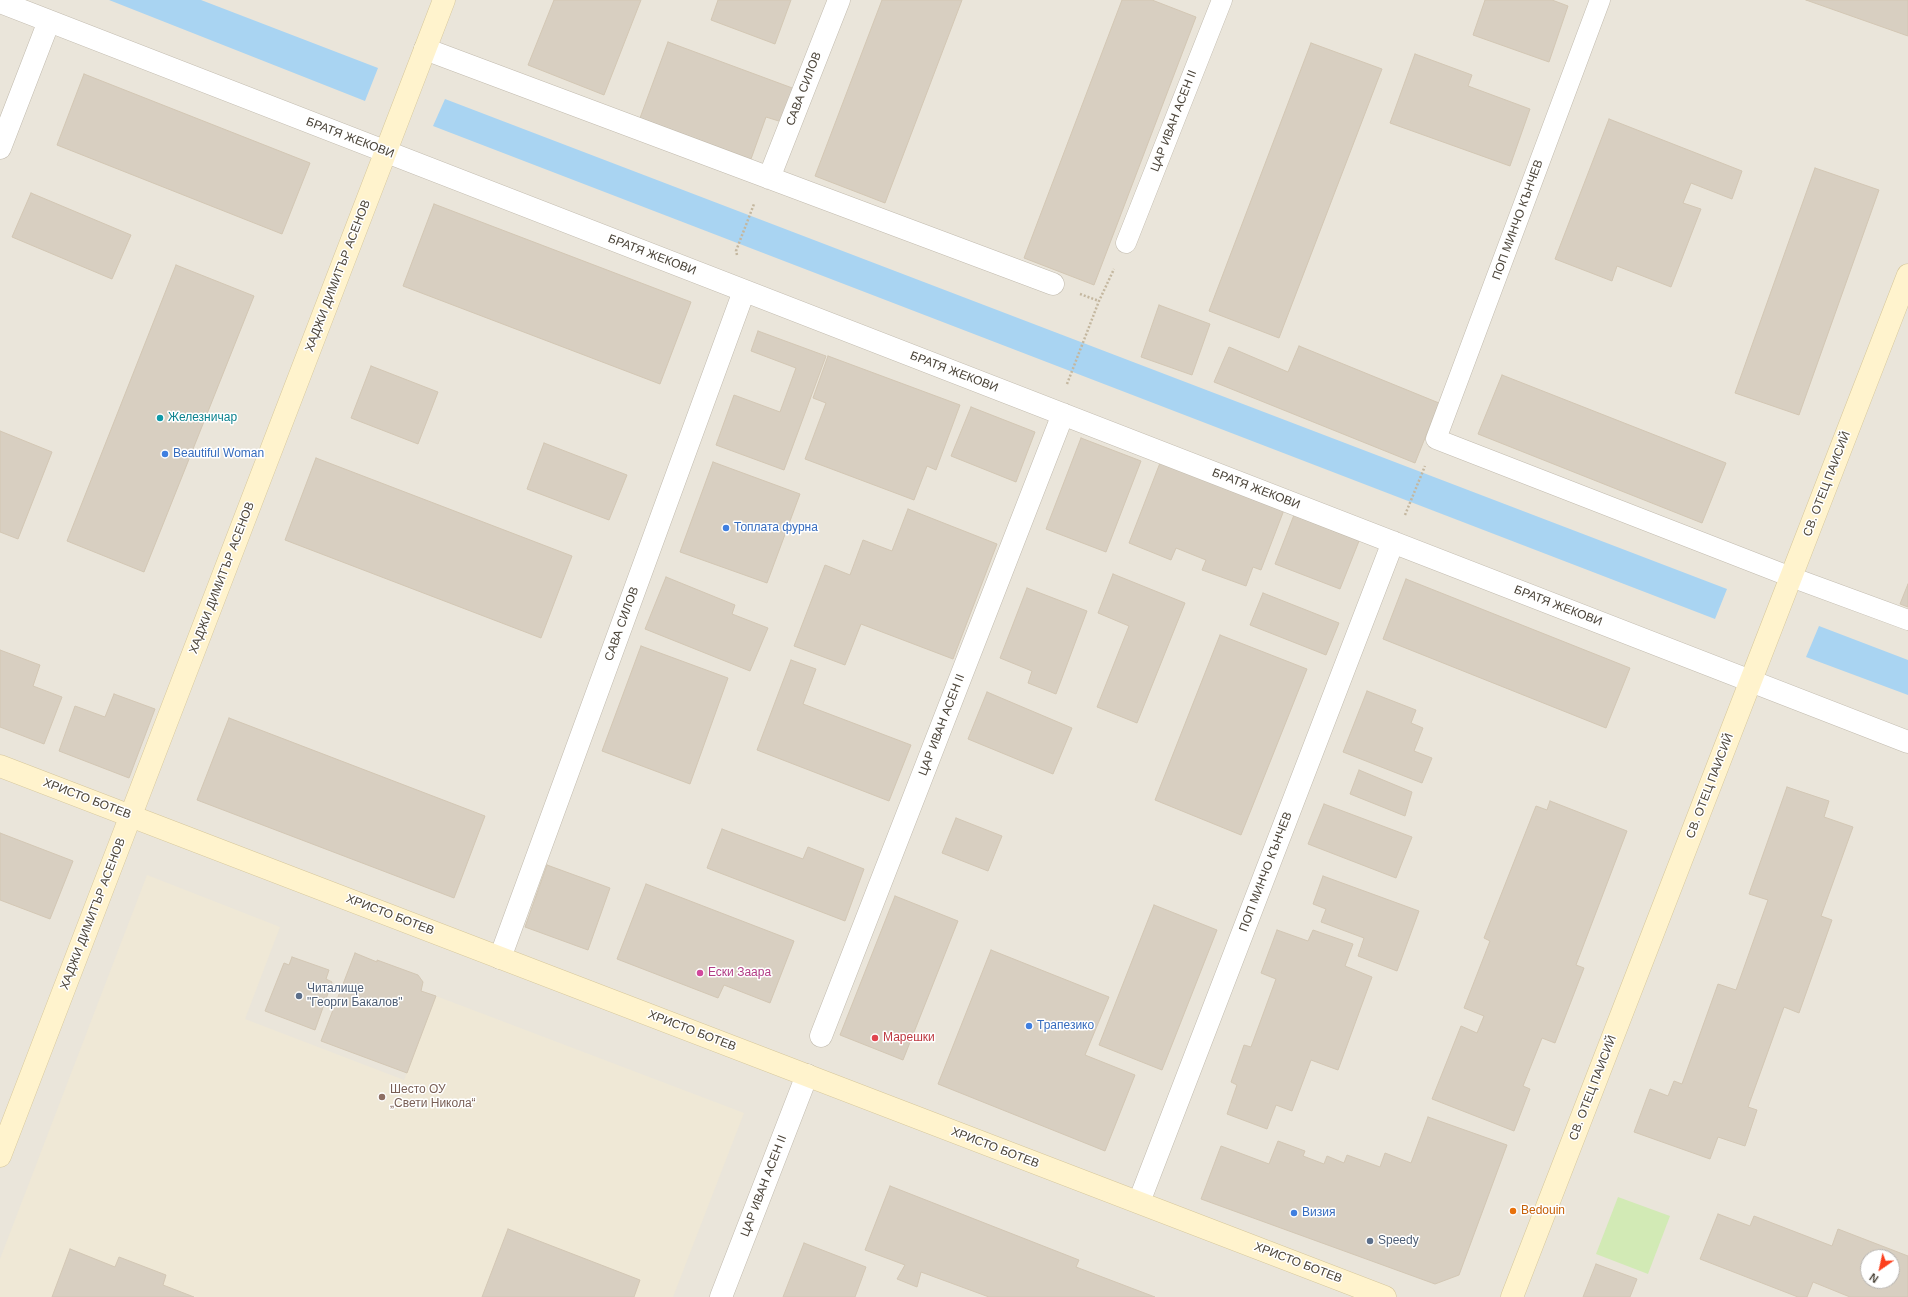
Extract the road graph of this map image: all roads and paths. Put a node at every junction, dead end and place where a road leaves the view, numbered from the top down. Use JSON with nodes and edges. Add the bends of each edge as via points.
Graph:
{"nodes":[{"id":1,"x":444,"y":0,"type":"edge"},
{"id":2,"x":839,"y":0,"type":"edge"},
{"id":3,"x":1222,"y":0,"type":"edge"},
{"id":4,"x":1600,"y":0,"type":"edge"},
{"id":5,"x":0,"y":2,"type":"edge"},
{"id":6,"x":49,"y":21,"type":"junction"},
{"id":7,"x":425,"y":49,"type":"junction"},
{"id":8,"x":0,"y":148,"type":"edge"},
{"id":9,"x":386,"y":152,"type":"junction"},
{"id":10,"x":769,"y":178,"type":"junction"},
{"id":11,"x":752,"y":210,"type":"dead end"},
{"id":12,"x":1126,"y":243,"type":"joint"},
{"id":13,"x":736,"y":250,"type":"dead end"},
{"id":14,"x":1908,"y":275,"type":"edge"},
{"id":15,"x":1054,"y":284,"type":"dead end"},
{"id":16,"x":744,"y":291,"type":"junction"},
{"id":17,"x":1068,"y":381,"type":"dead end"},
{"id":18,"x":1063,"y":414,"type":"junction"},
{"id":19,"x":1423,"y":469,"type":"dead end"},
{"id":20,"x":1403,"y":520,"type":"dead end"},
{"id":21,"x":1393,"y":542,"type":"junction"},
{"id":22,"x":1791,"y":577,"type":"junction"},
{"id":23,"x":1908,"y":620,"type":"edge"},
{"id":24,"x":1751,"y":681,"type":"junction"},
{"id":25,"x":1908,"y":742,"type":"edge"},
{"id":26,"x":0,"y":766,"type":"edge"},
{"id":27,"x":131,"y":816,"type":"junction"},
{"id":28,"x":500,"y":958,"type":"junction"},
{"id":29,"x":821,"y":1036,"type":"dead end"},
{"id":30,"x":807,"y":1075,"type":"junction"},
{"id":31,"x":0,"y":1156,"type":"edge"},
{"id":32,"x":1139,"y":1202,"type":"junction"},
{"id":33,"x":721,"y":1297,"type":"edge"},
{"id":34,"x":1385,"y":1297,"type":"edge"},
{"id":35,"x":1512,"y":1297,"type":"edge"}],
"edges":[{"from":1,"to":7,"type":"street","name":"ХАДЖИ ДИМИТЪР АСЕНОВ"},
{"from":2,"to":10,"type":"street","name":"САВА СИЛОВ"},
{"from":3,"to":12,"type":"lane","name":"ЦАР ИВАН АСЕН II"},
{"from":4,"to":22,"type":"lane","name":"ПОП МИНЧО КЪНЧЕВ","via":[[1436,439]]},
{"from":5,"to":6,"type":"street","name":"БРАТЯ ЖЕКОВИ"},
{"from":6,"to":8,"type":"street"},
{"from":6,"to":9,"type":"street","name":"БРАТЯ ЖЕКОВИ"},
{"from":7,"to":9,"type":"street","name":"ХАДЖИ ДИМИТЪР АСЕНОВ"},
{"from":7,"to":10,"type":"street"},
{"from":9,"to":16,"type":"street","name":"БРАТЯ ЖЕКОВИ"},
{"from":9,"to":27,"type":"street","name":"ХАДЖИ ДИМИТЪР АСЕНОВ"},
{"from":10,"to":15,"type":"street"},
{"from":11,"to":13,"type":"path"},
{"from":12,"to":17,"type":"path"},
{"from":14,"to":22,"type":"street","name":"СВ. ОТЕЦ ПАИСИЙ"},
{"from":16,"to":18,"type":"street","name":"БРАТЯ ЖЕКОВИ"},
{"from":16,"to":28,"type":"street","name":"САВА СИЛОВ"},
{"from":18,"to":21,"type":"street","name":"БРАТЯ ЖЕКОВИ"},
{"from":18,"to":29,"type":"street","name":"ЦАР ИВАН АСЕН II"},
{"from":19,"to":20,"type":"path"},
{"from":21,"to":24,"type":"street","name":"БРАТЯ ЖЕКОВИ"},
{"from":21,"to":32,"type":"street","name":"ПОП МИНЧО КЪНЧЕВ"},
{"from":22,"to":23,"type":"lane"},
{"from":22,"to":24,"type":"street","name":"СВ. ОТЕЦ ПАИСИЙ"},
{"from":24,"to":25,"type":"street","name":"БРАТЯ ЖЕКОВИ"},
{"from":24,"to":35,"type":"street","name":"СВ. ОТЕЦ ПАИСИЙ"},
{"from":26,"to":27,"type":"street","name":"ХРИСТО БОТЕВ"},
{"from":27,"to":28,"type":"street","name":"ХРИСТО БОТЕВ"},
{"from":27,"to":31,"type":"street","name":"ХАДЖИ ДИМИТЪР АСЕНОВ"},
{"from":28,"to":30,"type":"street","name":"ХРИСТО БОТЕВ"},
{"from":30,"to":32,"type":"street","name":"ХРИСТО БОТЕВ"},
{"from":30,"to":33,"type":"street","name":"ЦАР ИВАН АСЕН II"},
{"from":32,"to":34,"type":"street","name":"ХРИСТО БОТЕВ"}]}
